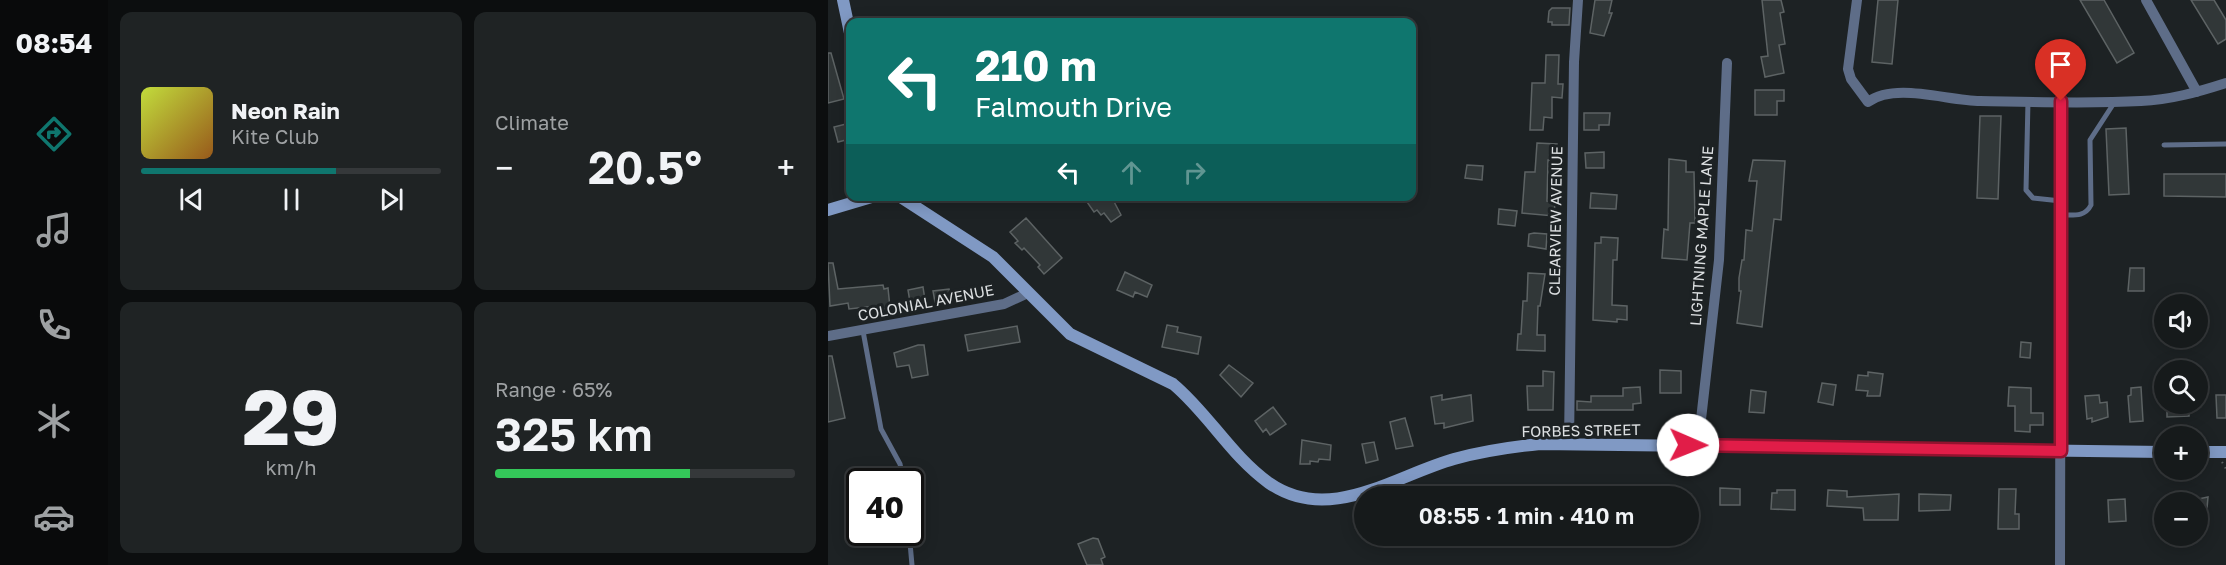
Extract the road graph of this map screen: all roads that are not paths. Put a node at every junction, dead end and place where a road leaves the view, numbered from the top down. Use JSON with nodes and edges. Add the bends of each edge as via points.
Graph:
{"nodes":[{"id":1,"x":843,"y":0,"type":"edge"},
{"id":2,"x":1578,"y":0,"type":"edge"},
{"id":3,"x":1857,"y":0,"type":"edge"},
{"id":4,"x":2146,"y":0,"type":"edge"},
{"id":5,"x":847,"y":18,"type":"edge"},
{"id":6,"x":1727,"y":63,"type":"dead end"},
{"id":7,"x":2226,"y":83,"type":"edge"},
{"id":8,"x":2197,"y":92,"type":"junction"},
{"id":9,"x":2028,"y":101,"type":"junction"},
{"id":10,"x":2061,"y":101,"type":"junction"},
{"id":11,"x":2115,"y":102,"type":"junction"},
{"id":12,"x":2226,"y":144,"type":"edge"},
{"id":13,"x":2164,"y":145,"type":"dead end"},
{"id":14,"x":858,"y":201,"type":"edge"},
{"id":15,"x":905,"y":201,"type":"edge"},
{"id":16,"x":2062,"y":201,"type":"junction"},
{"id":17,"x":828,"y":210,"type":"edge"},
{"id":18,"x":2062,"y":215,"type":"junction"},
{"id":19,"x":1028,"y":293,"type":"junction"},
{"id":20,"x":863,"y":331,"type":"junction"},
{"id":21,"x":828,"y":336,"type":"edge"},
{"id":22,"x":1569,"y":444,"type":"junction"},
{"id":23,"x":1698,"y":446,"type":"junction"},
{"id":24,"x":2061,"y":451,"type":"junction"},
{"id":25,"x":2154,"y":452,"type":"edge"},
{"id":26,"x":2208,"y":452,"type":"edge"},
{"id":27,"x":2226,"y":452,"type":"edge"},
{"id":28,"x":901,"y":468,"type":"edge"},
{"id":29,"x":910,"y":546,"type":"edge"},
{"id":30,"x":912,"y":565,"type":"edge"},
{"id":31,"x":2060,"y":565,"type":"edge"}],
"edges":[{"from":1,"to":5,"type":"street"},
{"from":2,"to":22,"type":"street","name":"CLEARVIEW AVENUE"},
{"from":3,"to":9,"type":"street","via":[[1848,69],[1868,102],[1878,95],[1911,93],[1955,100]]},
{"from":4,"to":8,"type":"street"},
{"from":6,"to":23,"type":"street","name":"LIGHTNING MAPLE LANE","via":[[1719,260]]},
{"from":7,"to":8,"type":"street"},
{"from":8,"to":11,"type":"street"},
{"from":9,"to":10,"type":"street"},
{"from":9,"to":16,"type":"lane","via":[[2026,190],[2033,198]]},
{"from":10,"to":11,"type":"street"},
{"from":10,"to":16,"type":"street"},
{"from":11,"to":18,"type":"lane","via":[[2090,140],[2091,205],[2079,215]]},
{"from":12,"to":13,"type":"lane"},
{"from":14,"to":17,"type":"street"},
{"from":15,"to":19,"type":"street","name":"FORBES STREET","via":[[978,246]]},
{"from":16,"to":18,"type":"street"},
{"from":18,"to":24,"type":"street"},
{"from":19,"to":20,"type":"street","name":"COLONIAL AVENUE","via":[[1004,304]]},
{"from":19,"to":22,"type":"street","name":"FORBES STREET","via":[[1070,334],[1173,384],[1256,473],[1298,498],[1340,499],[1454,459],[1484,452]]},
{"from":20,"to":21,"type":"street","name":"COLONIAL AVENUE"},
{"from":20,"to":28,"type":"lane","via":[[881,429]]},
{"from":22,"to":23,"type":"street","name":"FORBES STREET"},
{"from":23,"to":24,"type":"street","name":"FORBES STREET"},
{"from":24,"to":25,"type":"street","name":"FORBES STREET"},
{"from":24,"to":31,"type":"street"},
{"from":26,"to":27,"type":"street"},
{"from":29,"to":30,"type":"lane"}]}
